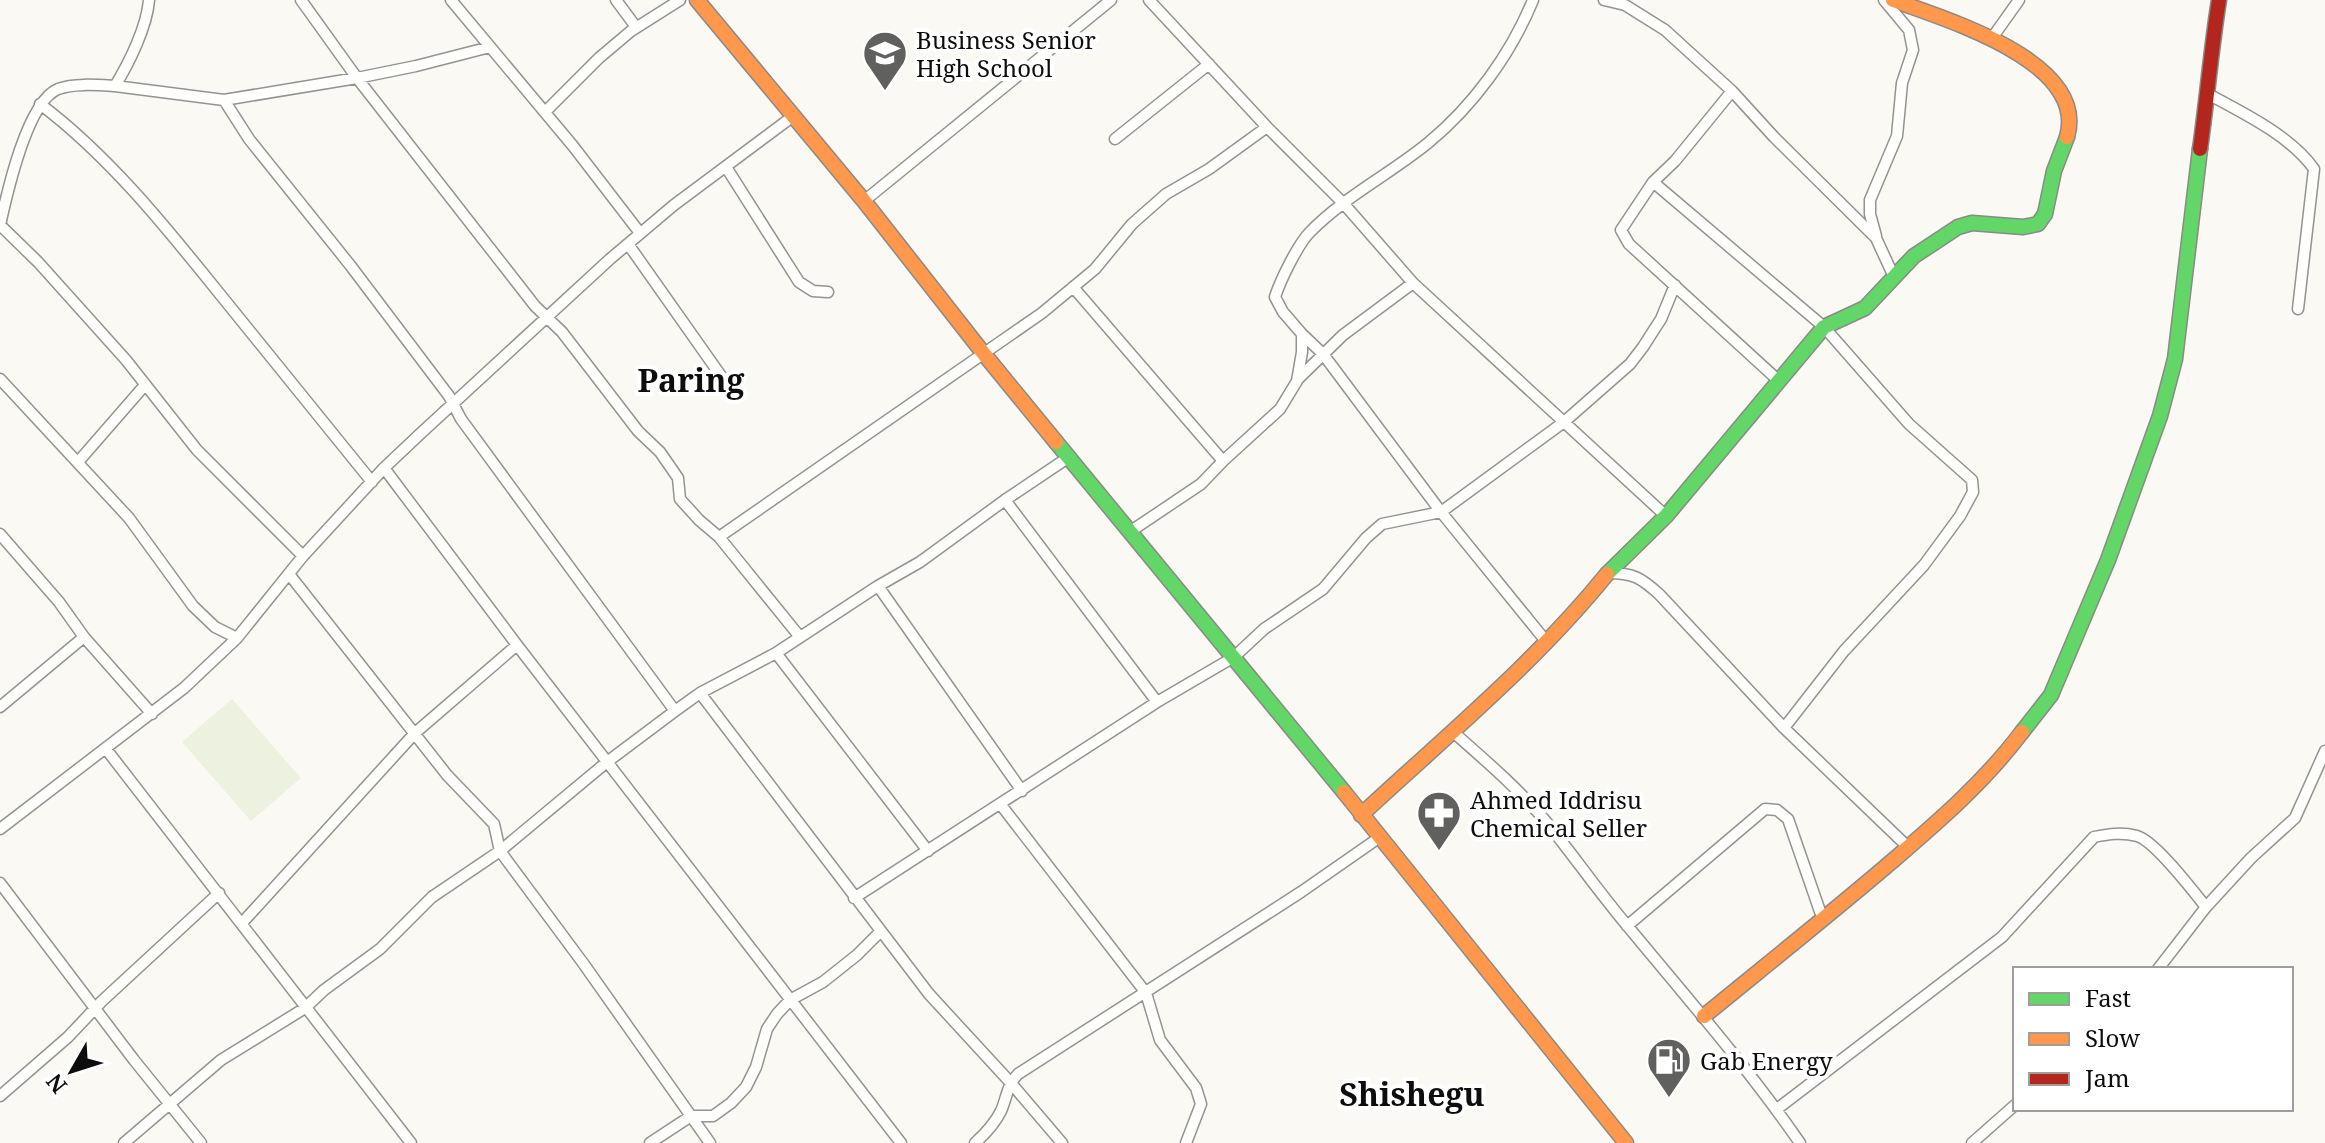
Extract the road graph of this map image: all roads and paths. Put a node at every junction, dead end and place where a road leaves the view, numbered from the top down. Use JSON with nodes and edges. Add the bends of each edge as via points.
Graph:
{"nodes":[{"id":1,"x":149,"y":0,"type":"edge"},
{"id":2,"x":301,"y":0,"type":"edge"},
{"id":3,"x":451,"y":0,"type":"edge"},
{"id":4,"x":616,"y":0,"type":"edge"},
{"id":5,"x":680,"y":0,"type":"edge"},
{"id":6,"x":697,"y":0,"type":"edge"},
{"id":7,"x":1111,"y":0,"type":"edge"},
{"id":8,"x":1149,"y":0,"type":"edge"},
{"id":9,"x":1533,"y":0,"type":"edge"},
{"id":10,"x":1604,"y":0,"type":"edge"},
{"id":11,"x":1884,"y":0,"type":"edge"},
{"id":12,"x":1893,"y":0,"type":"edge"},
{"id":13,"x":2019,"y":0,"type":"edge"},
{"id":14,"x":2219,"y":0,"type":"edge"},
{"id":15,"x":1627,"y":3,"type":"edge"},
{"id":16,"x":636,"y":27,"type":"junction"},
{"id":17,"x":1992,"y":38,"type":"junction"},
{"id":18,"x":490,"y":47,"type":"junction"},
{"id":19,"x":1209,"y":64,"type":"junction"},
{"id":20,"x":357,"y":78,"type":"junction"},
{"id":21,"x":115,"y":86,"type":"junction"},
{"id":22,"x":1732,"y":91,"type":"junction"},
{"id":23,"x":2208,"y":94,"type":"junction"},
{"id":24,"x":224,"y":100,"type":"junction"},
{"id":25,"x":40,"y":104,"type":"junction"},
{"id":26,"x":545,"y":112,"type":"junction"},
{"id":27,"x":792,"y":117,"type":"junction"},
{"id":28,"x":1267,"y":127,"type":"junction"},
{"id":29,"x":1115,"y":139,"type":"dead end"},
{"id":30,"x":726,"y":167,"type":"junction"},
{"id":31,"x":1653,"y":182,"type":"junction"},
{"id":32,"x":864,"y":201,"type":"junction"},
{"id":33,"x":1344,"y":204,"type":"junction"},
{"id":34,"x":0,"y":225,"type":"edge"},
{"id":35,"x":640,"y":233,"type":"junction"},
{"id":36,"x":1876,"y":238,"type":"junction"},
{"id":37,"x":628,"y":244,"type":"junction"},
{"id":38,"x":1894,"y":277,"type":"junction"},
{"id":39,"x":1413,"y":283,"type":"junction"},
{"id":40,"x":1675,"y":285,"type":"junction"},
{"id":41,"x":1073,"y":287,"type":"junction"},
{"id":42,"x":828,"y":292,"type":"dead end"},
{"id":43,"x":2298,"y":309,"type":"dead end"},
{"id":44,"x":546,"y":317,"type":"junction"},
{"id":45,"x":1824,"y":327,"type":"junction"},
{"id":46,"x":1302,"y":334,"type":"junction"},
{"id":47,"x":984,"y":354,"type":"junction"},
{"id":48,"x":1323,"y":354,"type":"junction"},
{"id":49,"x":0,"y":379,"type":"edge"},
{"id":50,"x":1297,"y":381,"type":"junction"},
{"id":51,"x":1779,"y":381,"type":"junction"},
{"id":52,"x":726,"y":383,"type":"dead end"},
{"id":53,"x":145,"y":385,"type":"junction"},
{"id":54,"x":454,"y":403,"type":"junction"},
{"id":55,"x":1564,"y":422,"type":"junction"},
{"id":56,"x":1069,"y":457,"type":"junction"},
{"id":57,"x":1223,"y":461,"type":"junction"},
{"id":58,"x":78,"y":462,"type":"junction"},
{"id":59,"x":384,"y":468,"type":"junction"},
{"id":60,"x":372,"y":482,"type":"junction"},
{"id":61,"x":1005,"y":500,"type":"junction"},
{"id":62,"x":1441,"y":512,"type":"junction"},
{"id":63,"x":1666,"y":516,"type":"junction"},
{"id":64,"x":1131,"y":531,"type":"junction"},
{"id":65,"x":0,"y":534,"type":"edge"},
{"id":66,"x":719,"y":537,"type":"junction"},
{"id":67,"x":303,"y":556,"type":"junction"},
{"id":68,"x":1608,"y":573,"type":"junction"},
{"id":69,"x":289,"y":574,"type":"junction"},
{"id":70,"x":878,"y":586,"type":"junction"},
{"id":71,"x":84,"y":637,"type":"junction"},
{"id":72,"x":800,"y":637,"type":"junction"},
{"id":73,"x":237,"y":638,"type":"junction"},
{"id":74,"x":1545,"y":640,"type":"junction"},
{"id":75,"x":517,"y":645,"type":"junction"},
{"id":76,"x":776,"y":653,"type":"junction"},
{"id":77,"x":1234,"y":657,"type":"junction"},
{"id":78,"x":700,"y":693,"type":"junction"},
{"id":79,"x":1157,"y":702,"type":"junction"},
{"id":80,"x":0,"y":707,"type":"edge"},
{"id":81,"x":675,"y":711,"type":"junction"},
{"id":82,"x":152,"y":714,"type":"junction"},
{"id":83,"x":1784,"y":728,"type":"junction"},
{"id":84,"x":1452,"y":731,"type":"junction"},
{"id":85,"x":415,"y":733,"type":"junction"},
{"id":86,"x":106,"y":749,"type":"junction"},
{"id":87,"x":2325,"y":751,"type":"edge"},
{"id":88,"x":607,"y":762,"type":"junction"},
{"id":89,"x":1022,"y":791,"type":"junction"},
{"id":90,"x":1001,"y":805,"type":"junction"},
{"id":91,"x":1361,"y":815,"type":"junction"},
{"id":92,"x":0,"y":829,"type":"edge"},
{"id":93,"x":1380,"y":837,"type":"junction"},
{"id":94,"x":1909,"y":848,"type":"junction"},
{"id":95,"x":500,"y":851,"type":"junction"},
{"id":96,"x":928,"y":851,"type":"junction"},
{"id":97,"x":0,"y":883,"type":"edge"},
{"id":98,"x":219,"y":893,"type":"junction"},
{"id":99,"x":854,"y":898,"type":"junction"},
{"id":100,"x":2206,"y":907,"type":"junction"},
{"id":101,"x":1823,"y":920,"type":"junction"},
{"id":102,"x":242,"y":923,"type":"junction"},
{"id":103,"x":1627,"y":926,"type":"junction"},
{"id":104,"x":880,"y":932,"type":"junction"},
{"id":105,"x":2160,"y":967,"type":"edge"},
{"id":106,"x":1146,"y":993,"type":"junction"},
{"id":107,"x":790,"y":1000,"type":"junction"},
{"id":108,"x":305,"y":1008,"type":"junction"},
{"id":109,"x":94,"y":1009,"type":"junction"},
{"id":110,"x":1704,"y":1016,"type":"junction"},
{"id":111,"x":1010,"y":1082,"type":"junction"},
{"id":112,"x":0,"y":1096,"type":"edge"},
{"id":113,"x":171,"y":1104,"type":"junction"},
{"id":114,"x":2013,"y":1107,"type":"edge"},
{"id":115,"x":1777,"y":1109,"type":"junction"},
{"id":116,"x":691,"y":1116,"type":"junction"},
{"id":117,"x":124,"y":1143,"type":"edge"},
{"id":118,"x":201,"y":1143,"type":"edge"},
{"id":119,"x":411,"y":1143,"type":"edge"},
{"id":120,"x":650,"y":1143,"type":"edge"},
{"id":121,"x":710,"y":1143,"type":"edge"},
{"id":122,"x":901,"y":1143,"type":"edge"},
{"id":123,"x":975,"y":1143,"type":"edge"},
{"id":124,"x":1062,"y":1143,"type":"edge"},
{"id":125,"x":1186,"y":1143,"type":"edge"},
{"id":126,"x":1626,"y":1143,"type":"edge"},
{"id":127,"x":1800,"y":1143,"type":"edge"},
{"id":128,"x":1972,"y":1143,"type":"edge"}],
"edges":[{"from":1,"to":21,"type":"street"},
{"from":2,"to":20,"type":"street"},
{"from":3,"to":18,"type":"street"},
{"from":4,"to":16,"type":"street"},
{"from":5,"to":16,"type":"street"},
{"from":6,"to":27,"type":"street"},
{"from":7,"to":32,"type":"street"},
{"from":8,"to":19,"type":"street"},
{"from":9,"to":33,"type":"street","via":[[1503,57],[1467,105],[1429,142]]},
{"from":10,"to":15,"type":"street"},
{"from":11,"to":36,"type":"street","via":[[1909,30],[1913,50],[1902,83],[1897,136],[1870,200]]},
{"from":12,"to":17,"type":"street"},
{"from":13,"to":17,"type":"street"},
{"from":14,"to":23,"type":"street"},
{"from":15,"to":22,"type":"street"},
{"from":16,"to":26,"type":"street"},
{"from":17,"to":38,"type":"street","via":[[2042,71],[2066,101],[2071,122],[2046,214],[2031,226],[1958,227],[1914,256]]},
{"from":18,"to":20,"type":"street"},
{"from":18,"to":26,"type":"street"},
{"from":19,"to":28,"type":"street"},
{"from":19,"to":29,"type":"street"},
{"from":20,"to":24,"type":"street"},
{"from":20,"to":44,"type":"street"},
{"from":21,"to":24,"type":"street"},
{"from":21,"to":25,"type":"street","via":[[65,87]]},
{"from":22,"to":31,"type":"street"},
{"from":22,"to":36,"type":"street"},
{"from":23,"to":43,"type":"street","via":[[2257,121],[2314,169]]},
{"from":23,"to":94,"type":"street","via":[[2175,359],[2108,560],[2051,695],[2005,755]]},
{"from":24,"to":54,"type":"street"},
{"from":25,"to":34,"type":"street","via":[[11,174]]},
{"from":25,"to":60,"type":"street","via":[[128,186]]},
{"from":26,"to":35,"type":"street"},
{"from":27,"to":30,"type":"street"},
{"from":27,"to":32,"type":"street"},
{"from":28,"to":33,"type":"street"},
{"from":28,"to":41,"type":"street","via":[[1166,194]]},
{"from":30,"to":35,"type":"street"},
{"from":30,"to":42,"type":"street","via":[[799,282]]},
{"from":31,"to":40,"type":"street","via":[[1621,230],[1629,244]]},
{"from":31,"to":45,"type":"street"},
{"from":32,"to":47,"type":"street"},
{"from":33,"to":39,"type":"street"},
{"from":33,"to":46,"type":"street","via":[[1308,233],[1275,297]]},
{"from":34,"to":53,"type":"street"},
{"from":35,"to":37,"type":"street"},
{"from":36,"to":38,"type":"street"},
{"from":37,"to":44,"type":"street"},
{"from":37,"to":52,"type":"street"},
{"from":38,"to":45,"type":"street","via":[[1865,308]]},
{"from":39,"to":48,"type":"street"},
{"from":39,"to":55,"type":"street"},
{"from":40,"to":51,"type":"street"},
{"from":40,"to":55,"type":"street","via":[[1661,319],[1630,364]]},
{"from":41,"to":47,"type":"street"},
{"from":41,"to":57,"type":"street"},
{"from":44,"to":54,"type":"street"},
{"from":44,"to":66,"type":"street","via":[[660,452],[678,478],[680,499]]},
{"from":45,"to":51,"type":"street"},
{"from":45,"to":83,"type":"street","via":[[1909,424],[1972,480],[1973,492],[1924,565],[1844,651]]},
{"from":46,"to":48,"type":"street"},
{"from":46,"to":50,"type":"street"},
{"from":47,"to":56,"type":"street"},
{"from":47,"to":66,"type":"street"},
{"from":48,"to":50,"type":"street"},
{"from":48,"to":62,"type":"street"},
{"from":49,"to":58,"type":"street"},
{"from":50,"to":57,"type":"street","via":[[1280,409]]},
{"from":51,"to":63,"type":"street"},
{"from":53,"to":58,"type":"street"},
{"from":53,"to":67,"type":"street","via":[[197,450]]},
{"from":54,"to":59,"type":"street"},
{"from":54,"to":81,"type":"street"},
{"from":55,"to":62,"type":"street"},
{"from":55,"to":63,"type":"street"},
{"from":56,"to":61,"type":"street"},
{"from":56,"to":64,"type":"street"},
{"from":57,"to":64,"type":"street","via":[[1201,484]]},
{"from":58,"to":73,"type":"street","via":[[133,523],[193,606],[215,627]]},
{"from":59,"to":60,"type":"street"},
{"from":59,"to":75,"type":"street"},
{"from":60,"to":67,"type":"street"},
{"from":61,"to":70,"type":"street"},
{"from":61,"to":79,"type":"street"},
{"from":62,"to":74,"type":"street"},
{"from":62,"to":77,"type":"street","via":[[1382,524],[1323,589],[1264,629]]},
{"from":63,"to":68,"type":"street"},
{"from":64,"to":77,"type":"street"},
{"from":65,"to":71,"type":"street"},
{"from":66,"to":72,"type":"street"},
{"from":67,"to":69,"type":"street"},
{"from":68,"to":74,"type":"street"},
{"from":68,"to":83,"type":"street","via":[[1628,573],[1659,594]]},
{"from":69,"to":73,"type":"street"},
{"from":69,"to":85,"type":"street"},
{"from":70,"to":72,"type":"street"},
{"from":70,"to":89,"type":"street"},
{"from":71,"to":80,"type":"street"},
{"from":71,"to":82,"type":"street"},
{"from":72,"to":76,"type":"street"},
{"from":73,"to":82,"type":"street"},
{"from":74,"to":84,"type":"street"},
{"from":75,"to":85,"type":"street"},
{"from":75,"to":88,"type":"street"},
{"from":76,"to":78,"type":"street"},
{"from":76,"to":96,"type":"street"},
{"from":77,"to":79,"type":"street"},
{"from":77,"to":91,"type":"street"},
{"from":78,"to":81,"type":"street"},
{"from":78,"to":99,"type":"street"},
{"from":79,"to":89,"type":"street"},
{"from":81,"to":88,"type":"street"},
{"from":82,"to":86,"type":"street"},
{"from":83,"to":94,"type":"street"},
{"from":84,"to":91,"type":"street"},
{"from":84,"to":103,"type":"street","via":[[1546,821]]},
{"from":85,"to":95,"type":"street","via":[[494,824]]},
{"from":85,"to":102,"type":"street"},
{"from":86,"to":92,"type":"street"},
{"from":86,"to":98,"type":"street"},
{"from":87,"to":100,"type":"street","via":[[2295,818]]},
{"from":88,"to":95,"type":"street"},
{"from":88,"to":107,"type":"street"},
{"from":89,"to":90,"type":"street"},
{"from":90,"to":96,"type":"street"},
{"from":90,"to":106,"type":"street"},
{"from":91,"to":93,"type":"street"},
{"from":93,"to":106,"type":"street"},
{"from":93,"to":126,"type":"street"},
{"from":94,"to":101,"type":"street"},
{"from":95,"to":108,"type":"street","via":[[432,897],[380,949]]},
{"from":95,"to":116,"type":"street"},
{"from":96,"to":99,"type":"street"},
{"from":97,"to":109,"type":"street"},
{"from":98,"to":102,"type":"street"},
{"from":98,"to":109,"type":"street"},
{"from":99,"to":104,"type":"street"},
{"from":100,"to":105,"type":"street"},
{"from":100,"to":115,"type":"street","via":[[2141,837],[2094,837],[2002,937]]},
{"from":101,"to":103,"type":"street","via":[[1788,819],[1765,809]]},
{"from":101,"to":110,"type":"street"},
{"from":102,"to":108,"type":"street"},
{"from":103,"to":110,"type":"street"},
{"from":104,"to":107,"type":"street","via":[[830,977]]},
{"from":104,"to":111,"type":"street"},
{"from":106,"to":111,"type":"street"},
{"from":106,"to":125,"type":"street","via":[[1160,1040],[1196,1088],[1201,1104]]},
{"from":107,"to":116,"type":"street","via":[[767,1029],[746,1087],[713,1116]]},
{"from":107,"to":122,"type":"street"},
{"from":108,"to":113,"type":"street","via":[[221,1060]]},
{"from":108,"to":119,"type":"street"},
{"from":109,"to":112,"type":"street"},
{"from":109,"to":113,"type":"street"},
{"from":110,"to":115,"type":"street"},
{"from":111,"to":123,"type":"street","via":[[1000,1114]]},
{"from":111,"to":124,"type":"street"},
{"from":113,"to":117,"type":"street"},
{"from":113,"to":118,"type":"street"},
{"from":114,"to":128,"type":"street"},
{"from":115,"to":127,"type":"street"},
{"from":116,"to":120,"type":"street"},
{"from":116,"to":121,"type":"street"}]}
